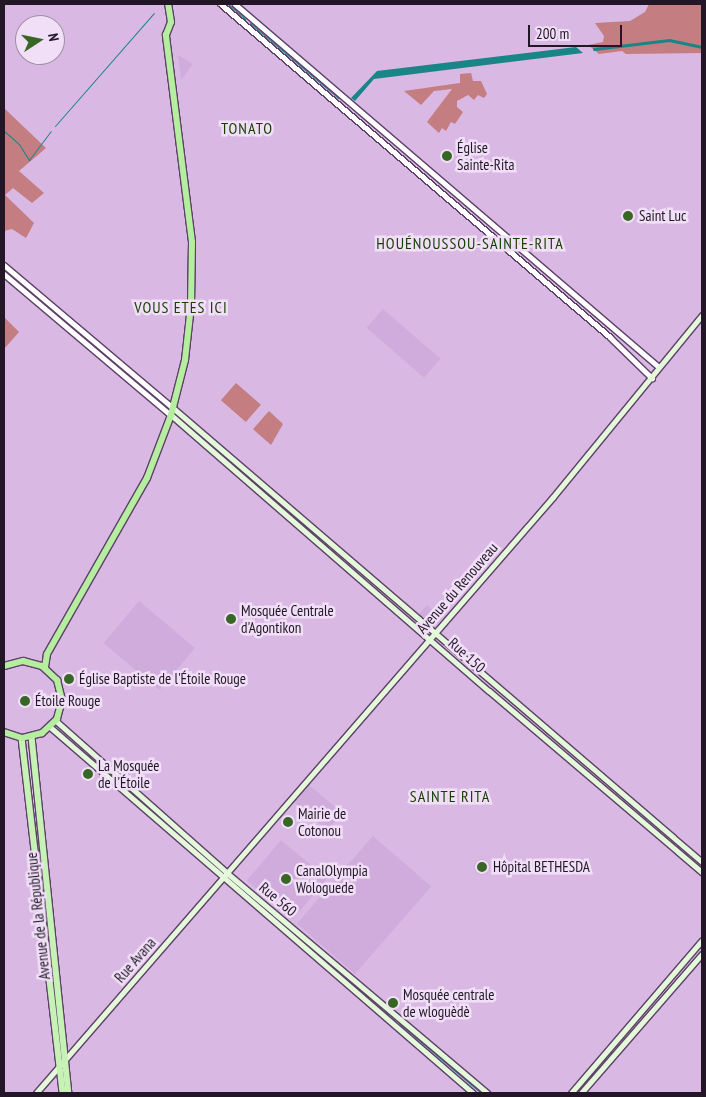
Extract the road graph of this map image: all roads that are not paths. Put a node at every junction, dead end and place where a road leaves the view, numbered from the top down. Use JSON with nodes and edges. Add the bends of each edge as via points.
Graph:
{"nodes":[{"id":1,"x":170,"y":4,"type":"edge"},
{"id":2,"x":220,"y":4,"type":"edge"},
{"id":3,"x":235,"y":4,"type":"edge"},
{"id":4,"x":4,"y":265,"type":"edge"},
{"id":5,"x":4,"y":274,"type":"edge"},
{"id":6,"x":702,"y":315,"type":"edge"},
{"id":7,"x":657,"y":369,"type":"junction"},
{"id":8,"x":652,"y":378,"type":"junction"},
{"id":9,"x":173,"y":408,"type":"junction"},
{"id":10,"x":171,"y":415,"type":"junction"},
{"id":11,"x":372,"y":578,"type":"junction"},
{"id":12,"x":367,"y":584,"type":"junction"},
{"id":13,"x":434,"y":633,"type":"junction"},
{"id":14,"x":430,"y":639,"type":"junction"},
{"id":15,"x":4,"y":666,"type":"edge"},
{"id":16,"x":45,"y":667,"type":"junction"},
{"id":17,"x":56,"y":721,"type":"junction"},
{"id":18,"x":50,"y":727,"type":"junction"},
{"id":19,"x":4,"y":732,"type":"edge"},
{"id":20,"x":11,"y":736,"type":"junction"},
{"id":21,"x":32,"y":737,"type":"junction"},
{"id":22,"x":22,"y":738,"type":"junction"},
{"id":23,"x":4,"y":742,"type":"edge"},
{"id":24,"x":702,"y":862,"type":"edge"},
{"id":25,"x":702,"y":872,"type":"edge"},
{"id":26,"x":227,"y":873,"type":"junction"},
{"id":27,"x":223,"y":878,"type":"junction"},
{"id":28,"x":702,"y":940,"type":"edge"},
{"id":29,"x":702,"y":954,"type":"edge"},
{"id":30,"x":66,"y":1058,"type":"junction"},
{"id":31,"x":60,"y":1065,"type":"junction"},
{"id":32,"x":36,"y":1093,"type":"edge"},
{"id":33,"x":63,"y":1093,"type":"edge"},
{"id":34,"x":69,"y":1093,"type":"edge"},
{"id":35,"x":473,"y":1093,"type":"edge"},
{"id":36,"x":487,"y":1093,"type":"edge"},
{"id":37,"x":571,"y":1093,"type":"edge"},
{"id":38,"x":581,"y":1093,"type":"edge"}],
"edges":[{"from":1,"to":9,"type":"highway","via":[[171,22],[166,35],[193,259],[187,349]]},
{"from":2,"to":8,"type":"street","via":[[610,337]]},
{"from":3,"to":7,"type":"street"},
{"from":4,"to":9,"type":"street"},
{"from":5,"to":10,"type":"street"},
{"from":6,"to":7,"type":"main road","name":"Avenue du Renouveau"},
{"from":7,"to":8,"type":"main road","name":"Avenue du Renouveau"},
{"from":8,"to":13,"type":"main road","name":"Avenue du Renouveau"},
{"from":9,"to":10,"type":"highway"},
{"from":9,"to":11,"type":"main road","name":"Rue 150"},
{"from":10,"to":12,"type":"main road","name":"Rue 150"},
{"from":10,"to":16,"type":"highway","via":[[147,478],[47,654]]},
{"from":11,"to":12,"type":"main road"},
{"from":11,"to":13,"type":"main road","name":"Rue 150"},
{"from":12,"to":14,"type":"main road","name":"Rue 150"},
{"from":13,"to":14,"type":"main road","name":"Avenue du Renouveau"},
{"from":13,"to":24,"type":"main road","name":"Rue 150"},
{"from":14,"to":25,"type":"main road","name":"Rue 150"},
{"from":14,"to":26,"type":"main road","name":"Avenue du Renouveau"},
{"from":15,"to":16,"type":"highway","via":[[26,661]]},
{"from":16,"to":17,"type":"highway","via":[[56,678],[62,693],[62,706]]},
{"from":17,"to":18,"type":"highway"},
{"from":17,"to":26,"type":"main road","name":"Rue 560"},
{"from":18,"to":21,"type":"highway"},
{"from":18,"to":27,"type":"main road","name":"Rue 560"},
{"from":19,"to":20,"type":"highway"},
{"from":20,"to":22,"type":"highway"},
{"from":20,"to":23,"type":"highway"},
{"from":21,"to":22,"type":"highway"},
{"from":21,"to":30,"type":"main road","name":"Avenue de la République"},
{"from":22,"to":31,"type":"main road","name":"Avenue de la République"},
{"from":26,"to":27,"type":"main road","name":"Avenue du Renouveau"},
{"from":26,"to":36,"type":"main road","name":"Rue 560"},
{"from":27,"to":30,"type":"main road","name":"Rue Avana"},
{"from":27,"to":35,"type":"main road","name":"Rue 560"},
{"from":28,"to":37,"type":"main road"},
{"from":29,"to":38,"type":"main road"},
{"from":30,"to":31,"type":"main road","name":"Rue Avana"},
{"from":30,"to":34,"type":"main road","name":"Avenue de la République"},
{"from":31,"to":32,"type":"main road","name":"Rue Avana"},
{"from":31,"to":33,"type":"main road","name":"Avenue de la République"}]}
